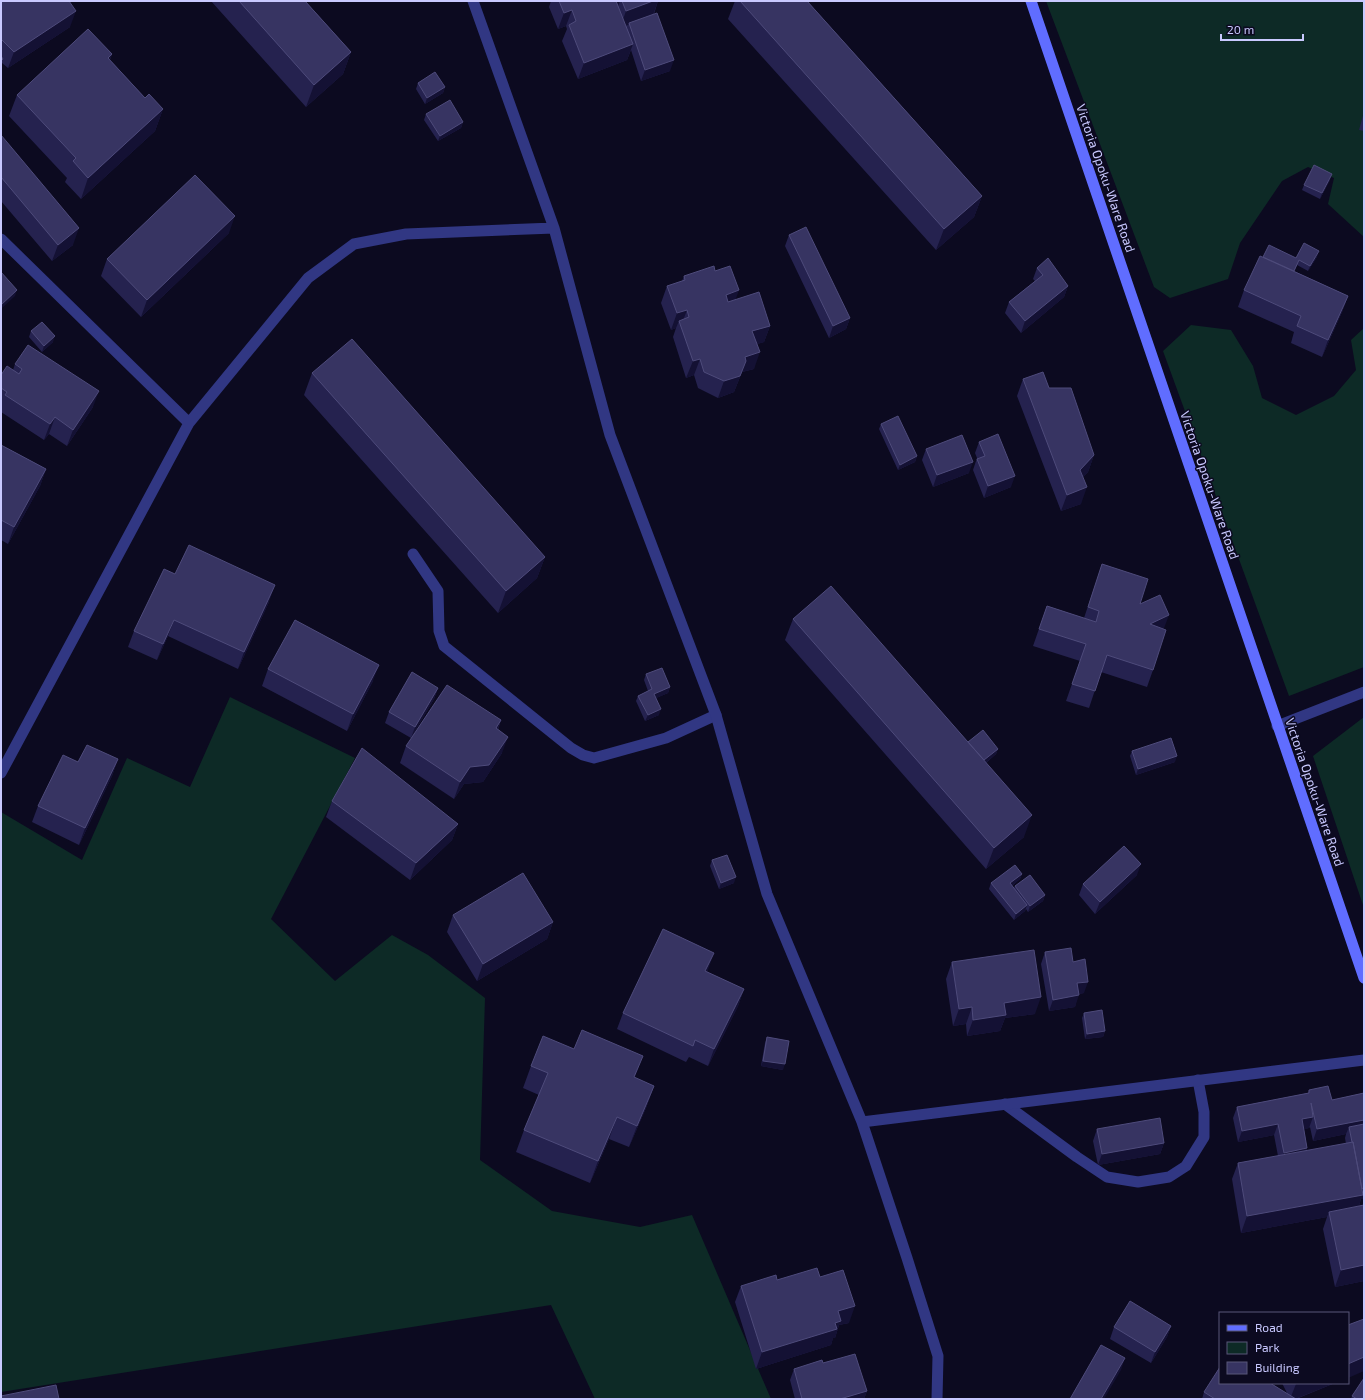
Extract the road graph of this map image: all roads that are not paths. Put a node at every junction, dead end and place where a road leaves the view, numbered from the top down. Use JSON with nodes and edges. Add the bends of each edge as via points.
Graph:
{"nodes":[{"id":1,"x":473,"y":1,"type":"edge"},
{"id":2,"x":1030,"y":1,"type":"edge"},
{"id":3,"x":554,"y":228,"type":"junction"},
{"id":4,"x":1,"y":239,"type":"edge"},
{"id":5,"x":189,"y":423,"type":"junction"},
{"id":6,"x":413,"y":554,"type":"dead end"},
{"id":7,"x":1364,"y":692,"type":"edge"},
{"id":8,"x":716,"y":715,"type":"junction"},
{"id":9,"x":1277,"y":726,"type":"junction"},
{"id":10,"x":1,"y":773,"type":"edge"},
{"id":11,"x":1364,"y":978,"type":"edge"},
{"id":12,"x":1364,"y":1060,"type":"edge"},
{"id":13,"x":1198,"y":1080,"type":"junction"},
{"id":14,"x":1005,"y":1104,"type":"junction"},
{"id":15,"x":862,"y":1122,"type":"junction"},
{"id":16,"x":937,"y":1399,"type":"edge"}],
"edges":[{"from":1,"to":3,"type":"street"},
{"from":2,"to":9,"type":"main road","name":"Victoria Opoku-Ware Road"},
{"from":3,"to":5,"type":"street","via":[[406,234],[354,244],[308,278]]},
{"from":3,"to":8,"type":"street","via":[[610,435]]},
{"from":4,"to":5,"type":"street"},
{"from":5,"to":10,"type":"street"},
{"from":6,"to":8,"type":"street","via":[[438,591],[439,631],[444,646],[583,755],[594,758],[666,738]]},
{"from":7,"to":9,"type":"street"},
{"from":8,"to":15,"type":"street","via":[[767,894]]},
{"from":9,"to":11,"type":"main road","name":"Victoria Opoku-Ware Road"},
{"from":12,"to":13,"type":"street"},
{"from":13,"to":14,"type":"street"},
{"from":13,"to":14,"type":"street","via":[[1204,1112],[1204,1137],[1186,1166],[1169,1177],[1138,1182],[1107,1177]]},
{"from":14,"to":15,"type":"street"},
{"from":15,"to":16,"type":"street","via":[[938,1356]]}]}
